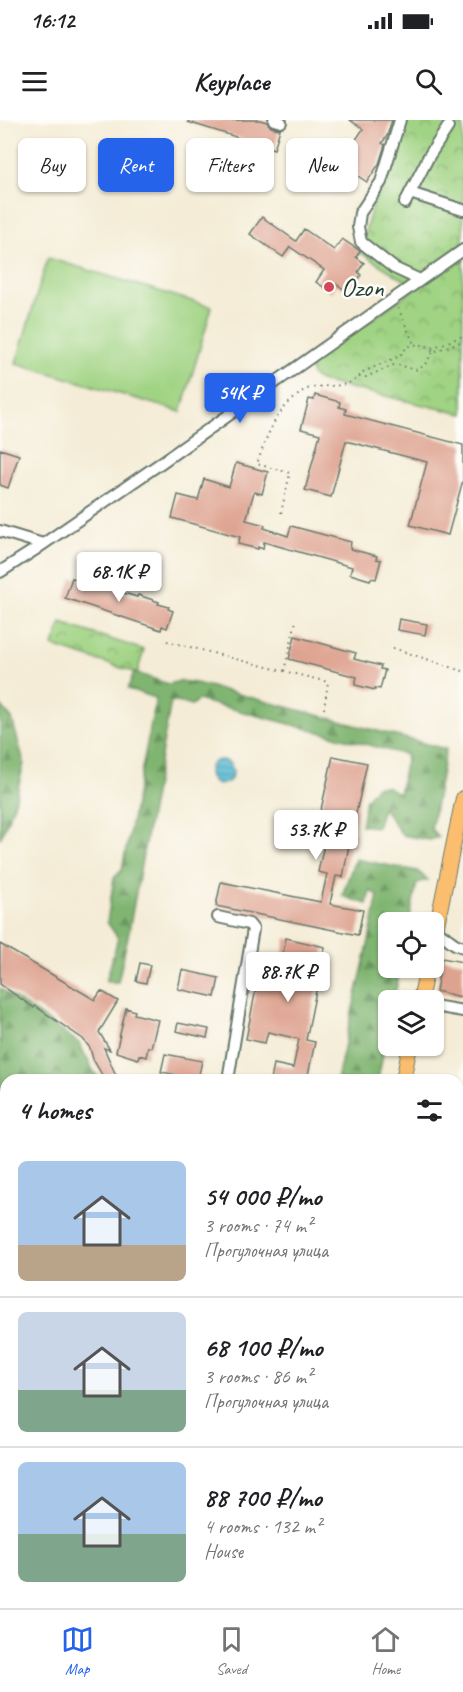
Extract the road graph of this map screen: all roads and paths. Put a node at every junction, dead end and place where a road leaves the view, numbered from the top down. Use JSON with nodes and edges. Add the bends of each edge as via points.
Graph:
{"nodes":[{"id":1,"x":400,"y":120,"type":"edge"},
{"id":2,"x":448,"y":127,"type":"dead end"},
{"id":3,"x":463,"y":210,"type":"edge"},
{"id":4,"x":463,"y":250,"type":"edge"},
{"id":5,"x":420,"y":280,"type":"junction"},
{"id":6,"x":393,"y":299,"type":"junction"},
{"id":7,"x":463,"y":336,"type":"edge"},
{"id":8,"x":449,"y":341,"type":"junction"},
{"id":9,"x":463,"y":341,"type":"edge"},
{"id":10,"x":414,"y":344,"type":"junction"},
{"id":11,"x":451,"y":345,"type":"junction"},
{"id":12,"x":431,"y":348,"type":"junction"},
{"id":13,"x":433,"y":352,"type":"junction"},
{"id":14,"x":394,"y":359,"type":"junction"},
{"id":15,"x":396,"y":364,"type":"junction"},
{"id":16,"x":378,"y":366,"type":"junction"},
{"id":17,"x":380,"y":371,"type":"junction"},
{"id":18,"x":359,"y":377,"type":"junction"},
{"id":19,"x":280,"y":513,"type":"dead end"},
{"id":20,"x":0,"y":531,"type":"edge"},
{"id":21,"x":43,"y":544,"type":"junction"},
{"id":22,"x":0,"y":572,"type":"edge"},
{"id":23,"x":296,"y":621,"type":"dead end"},
{"id":24,"x":167,"y":641,"type":"dead end"},
{"id":25,"x":393,"y":648,"type":"dead end"},
{"id":26,"x":284,"y":671,"type":"junction"},
{"id":27,"x":463,"y":671,"type":"edge"},
{"id":28,"x":324,"y":709,"type":"dead end"},
{"id":29,"x":463,"y":798,"type":"edge"},
{"id":30,"x":458,"y":823,"type":"junction"},
{"id":31,"x":463,"y":836,"type":"edge"},
{"id":32,"x":440,"y":912,"type":"edge"},
{"id":33,"x":218,"y":917,"type":"dead end"},
{"id":34,"x":444,"y":939,"type":"edge"},
{"id":35,"x":463,"y":947,"type":"edge"},
{"id":36,"x":444,"y":1008,"type":"edge"},
{"id":37,"x":463,"y":1011,"type":"edge"},
{"id":38,"x":408,"y":1056,"type":"edge"},
{"id":39,"x":229,"y":1074,"type":"edge"},
{"id":40,"x":404,"y":1074,"type":"edge"}],
"edges":[{"from":1,"to":5,"type":"street","via":[[381,182],[360,213],[358,228],[361,242],[394,267]]},
{"from":2,"to":3,"type":"street","via":[[407,198]]},
{"from":4,"to":5,"type":"street"},
{"from":5,"to":6,"type":"street"},
{"from":6,"to":10,"type":"path"},
{"from":6,"to":21,"type":"street"},
{"from":7,"to":8,"type":"path"},
{"from":8,"to":11,"type":"path"},
{"from":8,"to":12,"type":"path"},
{"from":9,"to":11,"type":"path"},
{"from":10,"to":12,"type":"path"},
{"from":10,"to":14,"type":"path"},
{"from":11,"to":13,"type":"path"},
{"from":12,"to":13,"type":"path"},
{"from":13,"to":15,"type":"path","via":[[424,366],[415,370]]},
{"from":14,"to":15,"type":"path"},
{"from":14,"to":16,"type":"path"},
{"from":15,"to":17,"type":"path"},
{"from":16,"to":17,"type":"path"},
{"from":16,"to":18,"type":"path"},
{"from":17,"to":18,"type":"path"},
{"from":18,"to":19,"type":"path","via":[[344,385],[306,389],[276,419],[257,464],[290,473]]},
{"from":20,"to":21,"type":"street"},
{"from":21,"to":22,"type":"street"},
{"from":23,"to":26,"type":"path"},
{"from":24,"to":26,"type":"path"},
{"from":25,"to":27,"type":"path"},
{"from":26,"to":28,"type":"path","via":[[328,682]]},
{"from":29,"to":30,"type":"main road"},
{"from":30,"to":31,"type":"street"},
{"from":30,"to":32,"type":"main road"},
{"from":33,"to":39,"type":"street","via":[[249,924],[253,929]]},
{"from":34,"to":35,"type":"street"},
{"from":36,"to":37,"type":"street"},
{"from":38,"to":40,"type":"main road"}]}
